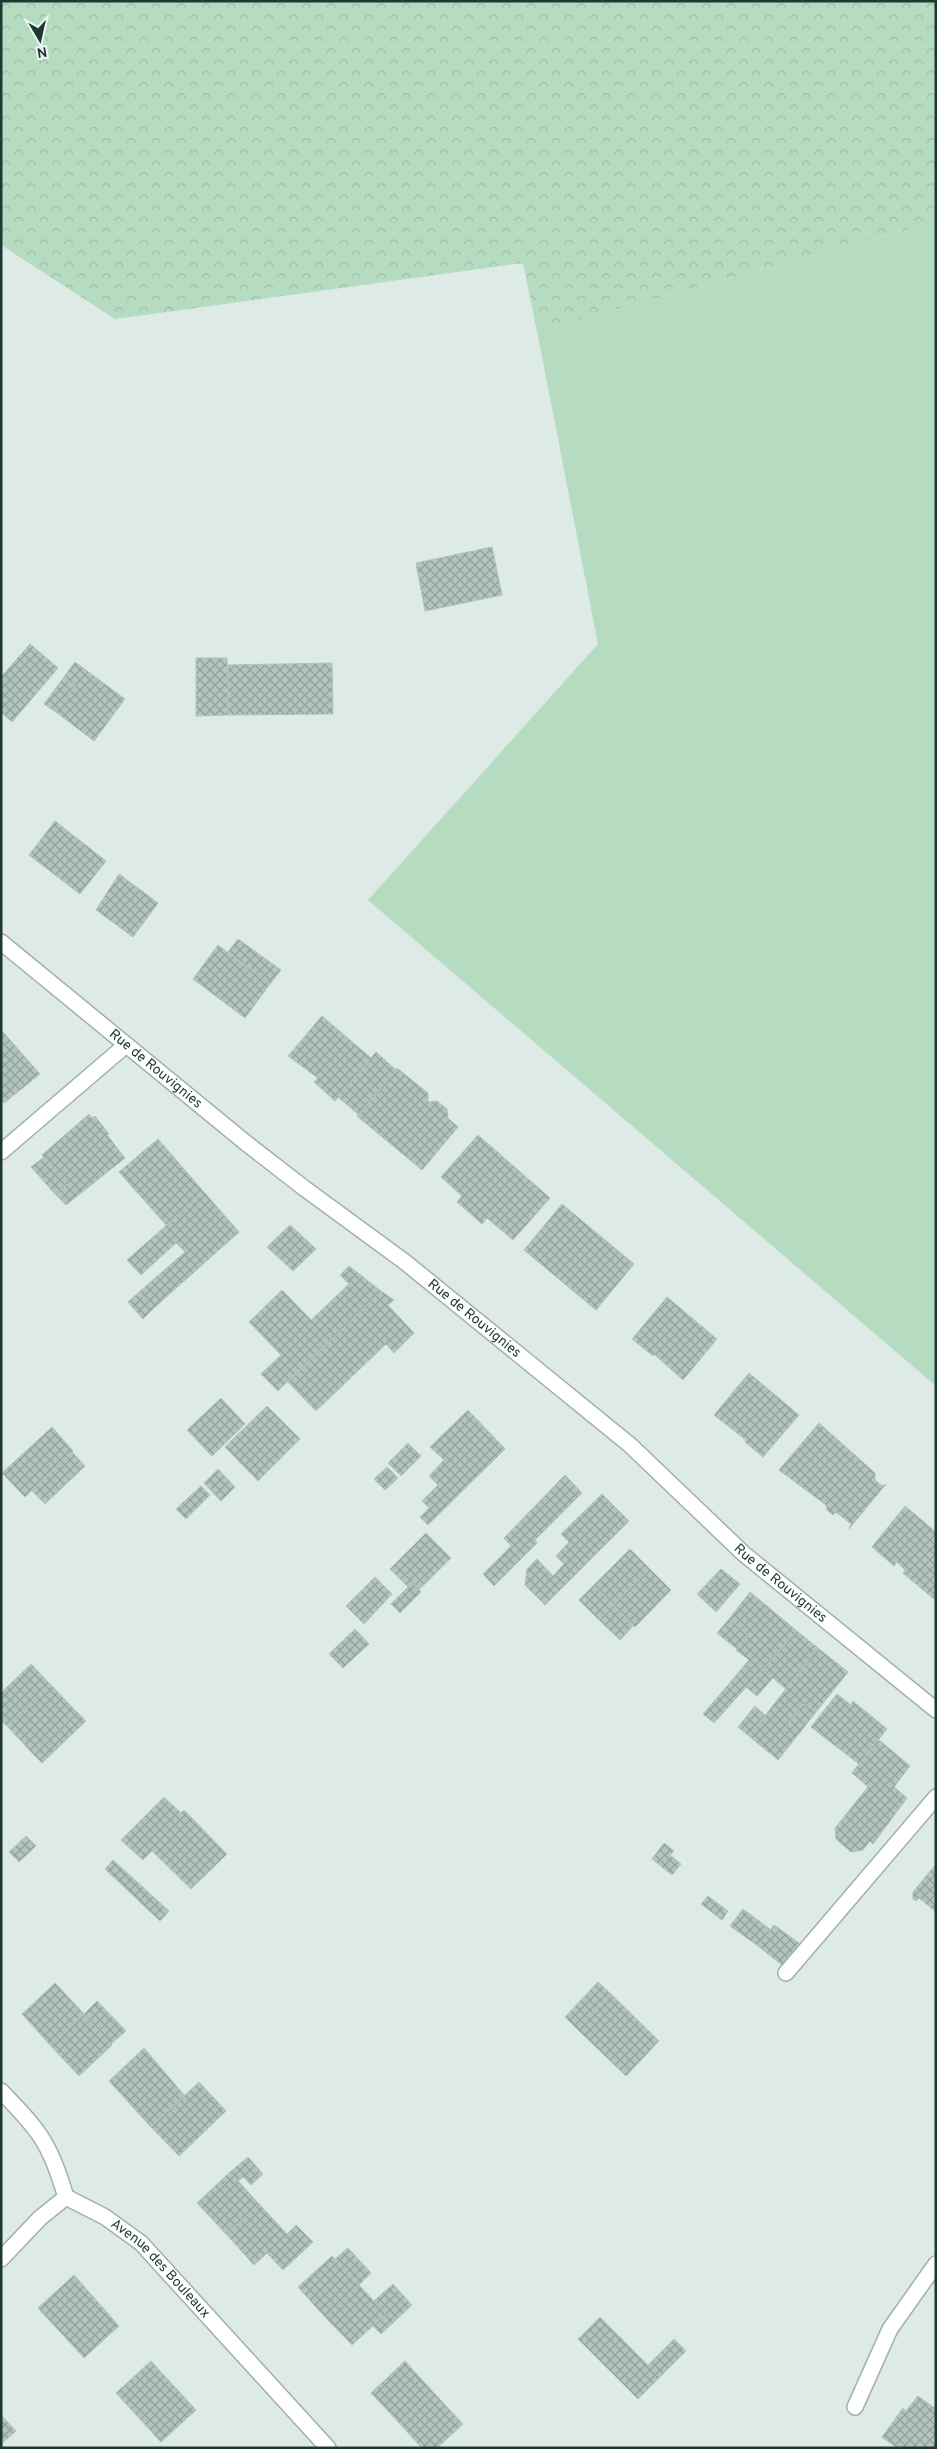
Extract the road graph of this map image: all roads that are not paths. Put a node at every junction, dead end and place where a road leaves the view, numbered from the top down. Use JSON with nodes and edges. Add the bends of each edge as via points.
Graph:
{"nodes":[{"id":1,"x":1,"y":942,"type":"edge"},
{"id":2,"x":126,"y":1044,"type":"junction"},
{"id":3,"x":1,"y":1152,"type":"edge"},
{"id":4,"x":936,"y":1710,"type":"edge"},
{"id":5,"x":936,"y":1797,"type":"edge"},
{"id":6,"x":786,"y":1973,"type":"dead end"},
{"id":7,"x":1,"y":2091,"type":"edge"},
{"id":8,"x":66,"y":2197,"type":"junction"},
{"id":9,"x":1,"y":2259,"type":"edge"},
{"id":10,"x":936,"y":2264,"type":"edge"},
{"id":11,"x":855,"y":2407,"type":"dead end"},
{"id":12,"x":328,"y":2448,"type":"edge"}],
"edges":[{"from":1,"to":2,"type":"street","name":"Rue de Rouvignies"},
{"from":2,"to":3,"type":"street"},
{"from":2,"to":4,"type":"street","name":"Rue de Rouvignies","via":[[304,1188],[424,1276],[630,1445],[744,1554]]},
{"from":5,"to":6,"type":"street"},
{"from":7,"to":8,"type":"street","via":[[44,2142]]},
{"from":8,"to":9,"type":"street","via":[[40,2218]]},
{"from":8,"to":12,"type":"street","name":"Avenue des Bouleaux","via":[[105,2216],[141,2243]]},
{"from":10,"to":11,"type":"street","via":[[890,2329]]}]}
